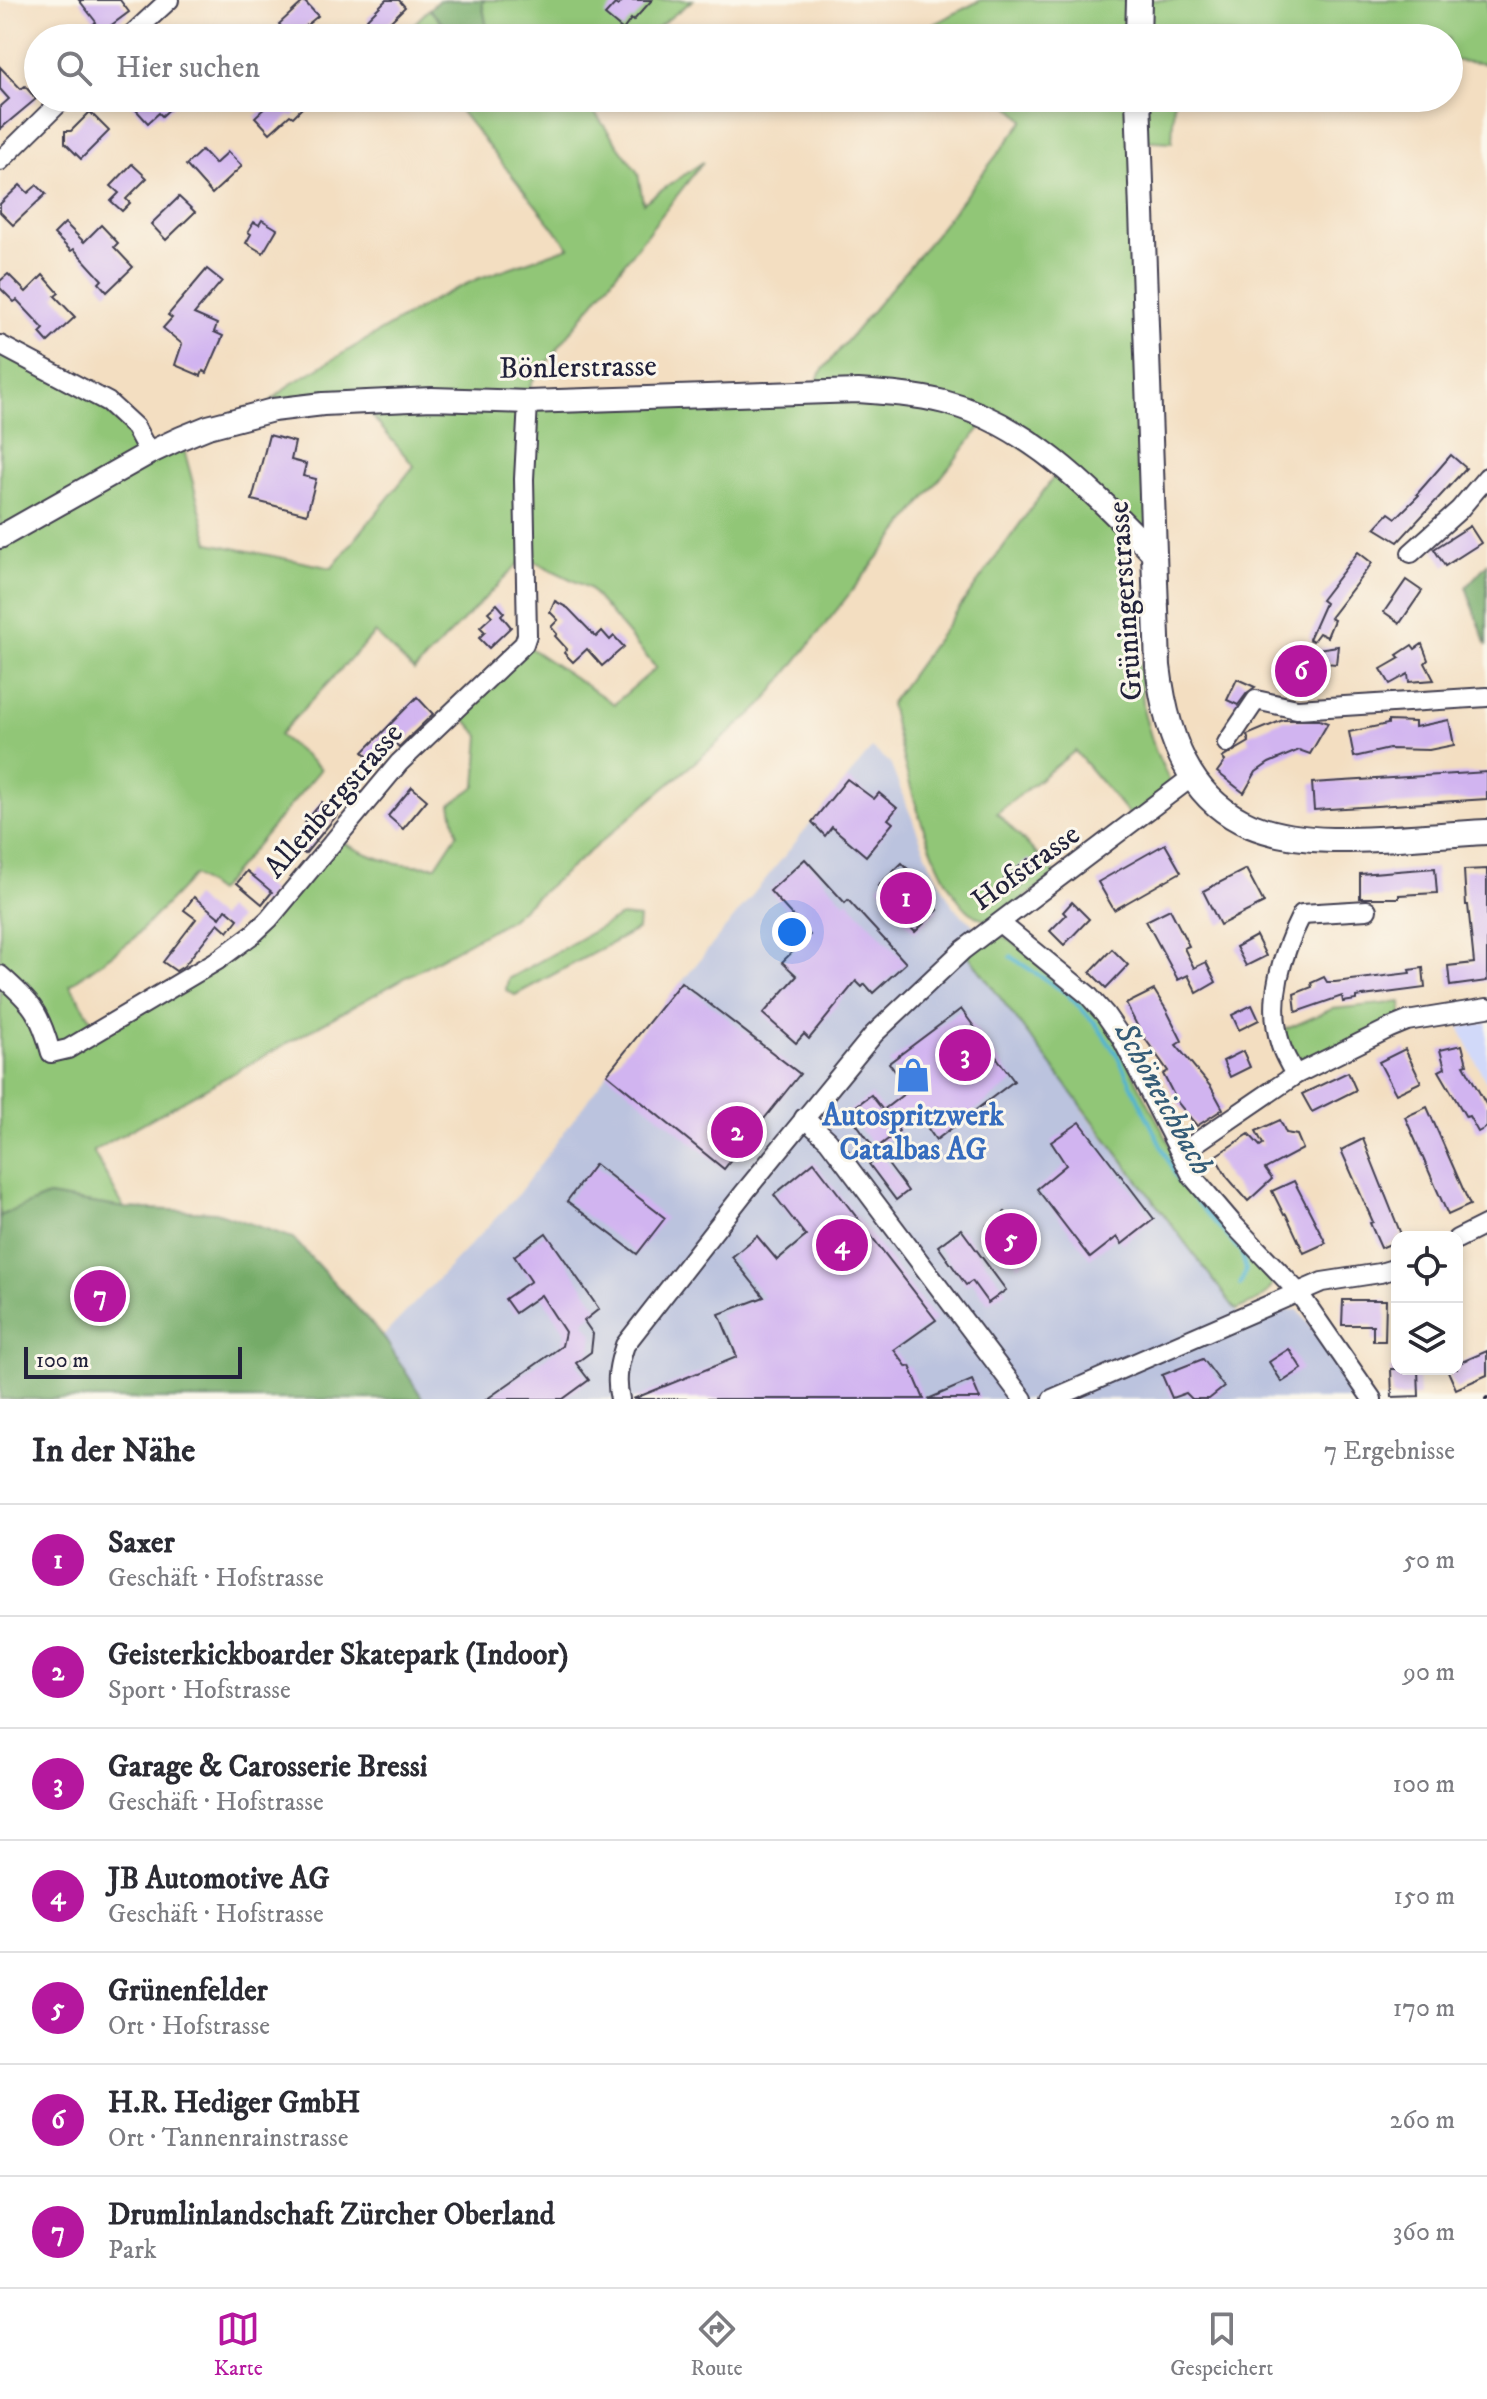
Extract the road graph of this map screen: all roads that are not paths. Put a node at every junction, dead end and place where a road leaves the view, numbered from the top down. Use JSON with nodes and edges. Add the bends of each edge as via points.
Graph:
{"nodes":[{"id":1,"x":169,"y":0,"type":"edge"},
{"id":2,"x":1139,"y":0,"type":"edge"},
{"id":3,"x":143,"y":24,"type":"edge"},
{"id":4,"x":1138,"y":24,"type":"edge"},
{"id":5,"x":50,"y":112,"type":"edge"},
{"id":6,"x":1138,"y":112,"type":"edge"},
{"id":7,"x":0,"y":161,"type":"edge"},
{"id":8,"x":0,"y":345,"type":"edge"},
{"id":9,"x":528,"y":402,"type":"junction"},
{"id":10,"x":149,"y":453,"type":"junction"},
{"id":11,"x":1487,"y":477,"type":"edge"},
{"id":12,"x":0,"y":537,"type":"edge"},
{"id":13,"x":1152,"y":552,"type":"junction"},
{"id":14,"x":1411,"y":553,"type":"dead end"},
{"id":15,"x":1487,"y":697,"type":"edge"},
{"id":16,"x":1227,"y":743,"type":"dead end"},
{"id":17,"x":1192,"y":777,"type":"junction"},
{"id":18,"x":1487,"y":832,"type":"edge"},
{"id":19,"x":1367,"y":910,"type":"dead end"},
{"id":20,"x":1000,"y":923,"type":"junction"},
{"id":21,"x":0,"y":975,"type":"edge"},
{"id":22,"x":1487,"y":1008,"type":"edge"},
{"id":23,"x":1295,"y":1075,"type":"junction"},
{"id":24,"x":804,"y":1118,"type":"junction"},
{"id":25,"x":1181,"y":1153,"type":"junction"},
{"id":26,"x":1487,"y":1224,"type":"edge"},
{"id":27,"x":1463,"y":1236,"type":"edge"},
{"id":28,"x":1391,"y":1270,"type":"edge"},
{"id":29,"x":1298,"y":1292,"type":"junction"},
{"id":30,"x":620,"y":1399,"type":"edge"},
{"id":31,"x":1023,"y":1399,"type":"edge"},
{"id":32,"x":1052,"y":1399,"type":"edge"},
{"id":33,"x":1372,"y":1399,"type":"edge"}],
"edges":[{"from":1,"to":3,"type":"street"},
{"from":2,"to":4,"type":"main road"},
{"from":5,"to":7,"type":"street"},
{"from":6,"to":13,"type":"main road","name":"Grüningerstrasse"},
{"from":8,"to":10,"type":"street","via":[[108,402],[135,427]]},
{"from":9,"to":10,"type":"street","name":"Bönlerstrasse","via":[[432,399],[291,408],[208,427]]},
{"from":9,"to":13,"type":"street","name":"Bönlerstrasse","via":[[858,391],[946,403],[995,422],[1073,475]]},
{"from":9,"to":21,"type":"street","name":"Allenbergstrasse","via":[[524,644],[399,763],[269,919],[218,960],[68,1049],[51,1053],[43,1022]]},
{"from":10,"to":12,"type":"street","name":"Bönlerstrasse"},
{"from":11,"to":14,"type":"street"},
{"from":13,"to":17,"type":"main road","name":"Grüningerstrasse","via":[[1161,695],[1172,736]]},
{"from":15,"to":16,"type":"street","via":[[1297,709],[1256,700]]},
{"from":17,"to":18,"type":"main road","name":"Grüningerstrasse","via":[[1229,816],[1284,837]]},
{"from":17,"to":20,"type":"street","name":"Hofstrasse"},
{"from":19,"to":23,"type":"street","via":[[1302,914],[1284,949],[1275,1017],[1281,1047]]},
{"from":20,"to":24,"type":"street","name":"Hofstrasse","via":[[963,950],[874,1034]]},
{"from":20,"to":25,"type":"street","via":[[1105,1014]]},
{"from":22,"to":23,"type":"street","via":[[1407,1021]]},
{"from":23,"to":25,"type":"street"},
{"from":24,"to":30,"type":"street","name":"Hofstrasse","via":[[625,1345],[618,1375]]},
{"from":24,"to":31,"type":"street","via":[[828,1140]]},
{"from":25,"to":29,"type":"street","via":[[1192,1176]]},
{"from":26,"to":27,"type":"street"},
{"from":28,"to":29,"type":"street","via":[[1322,1282]]},
{"from":29,"to":32,"type":"street"},
{"from":29,"to":33,"type":"street"}]}
